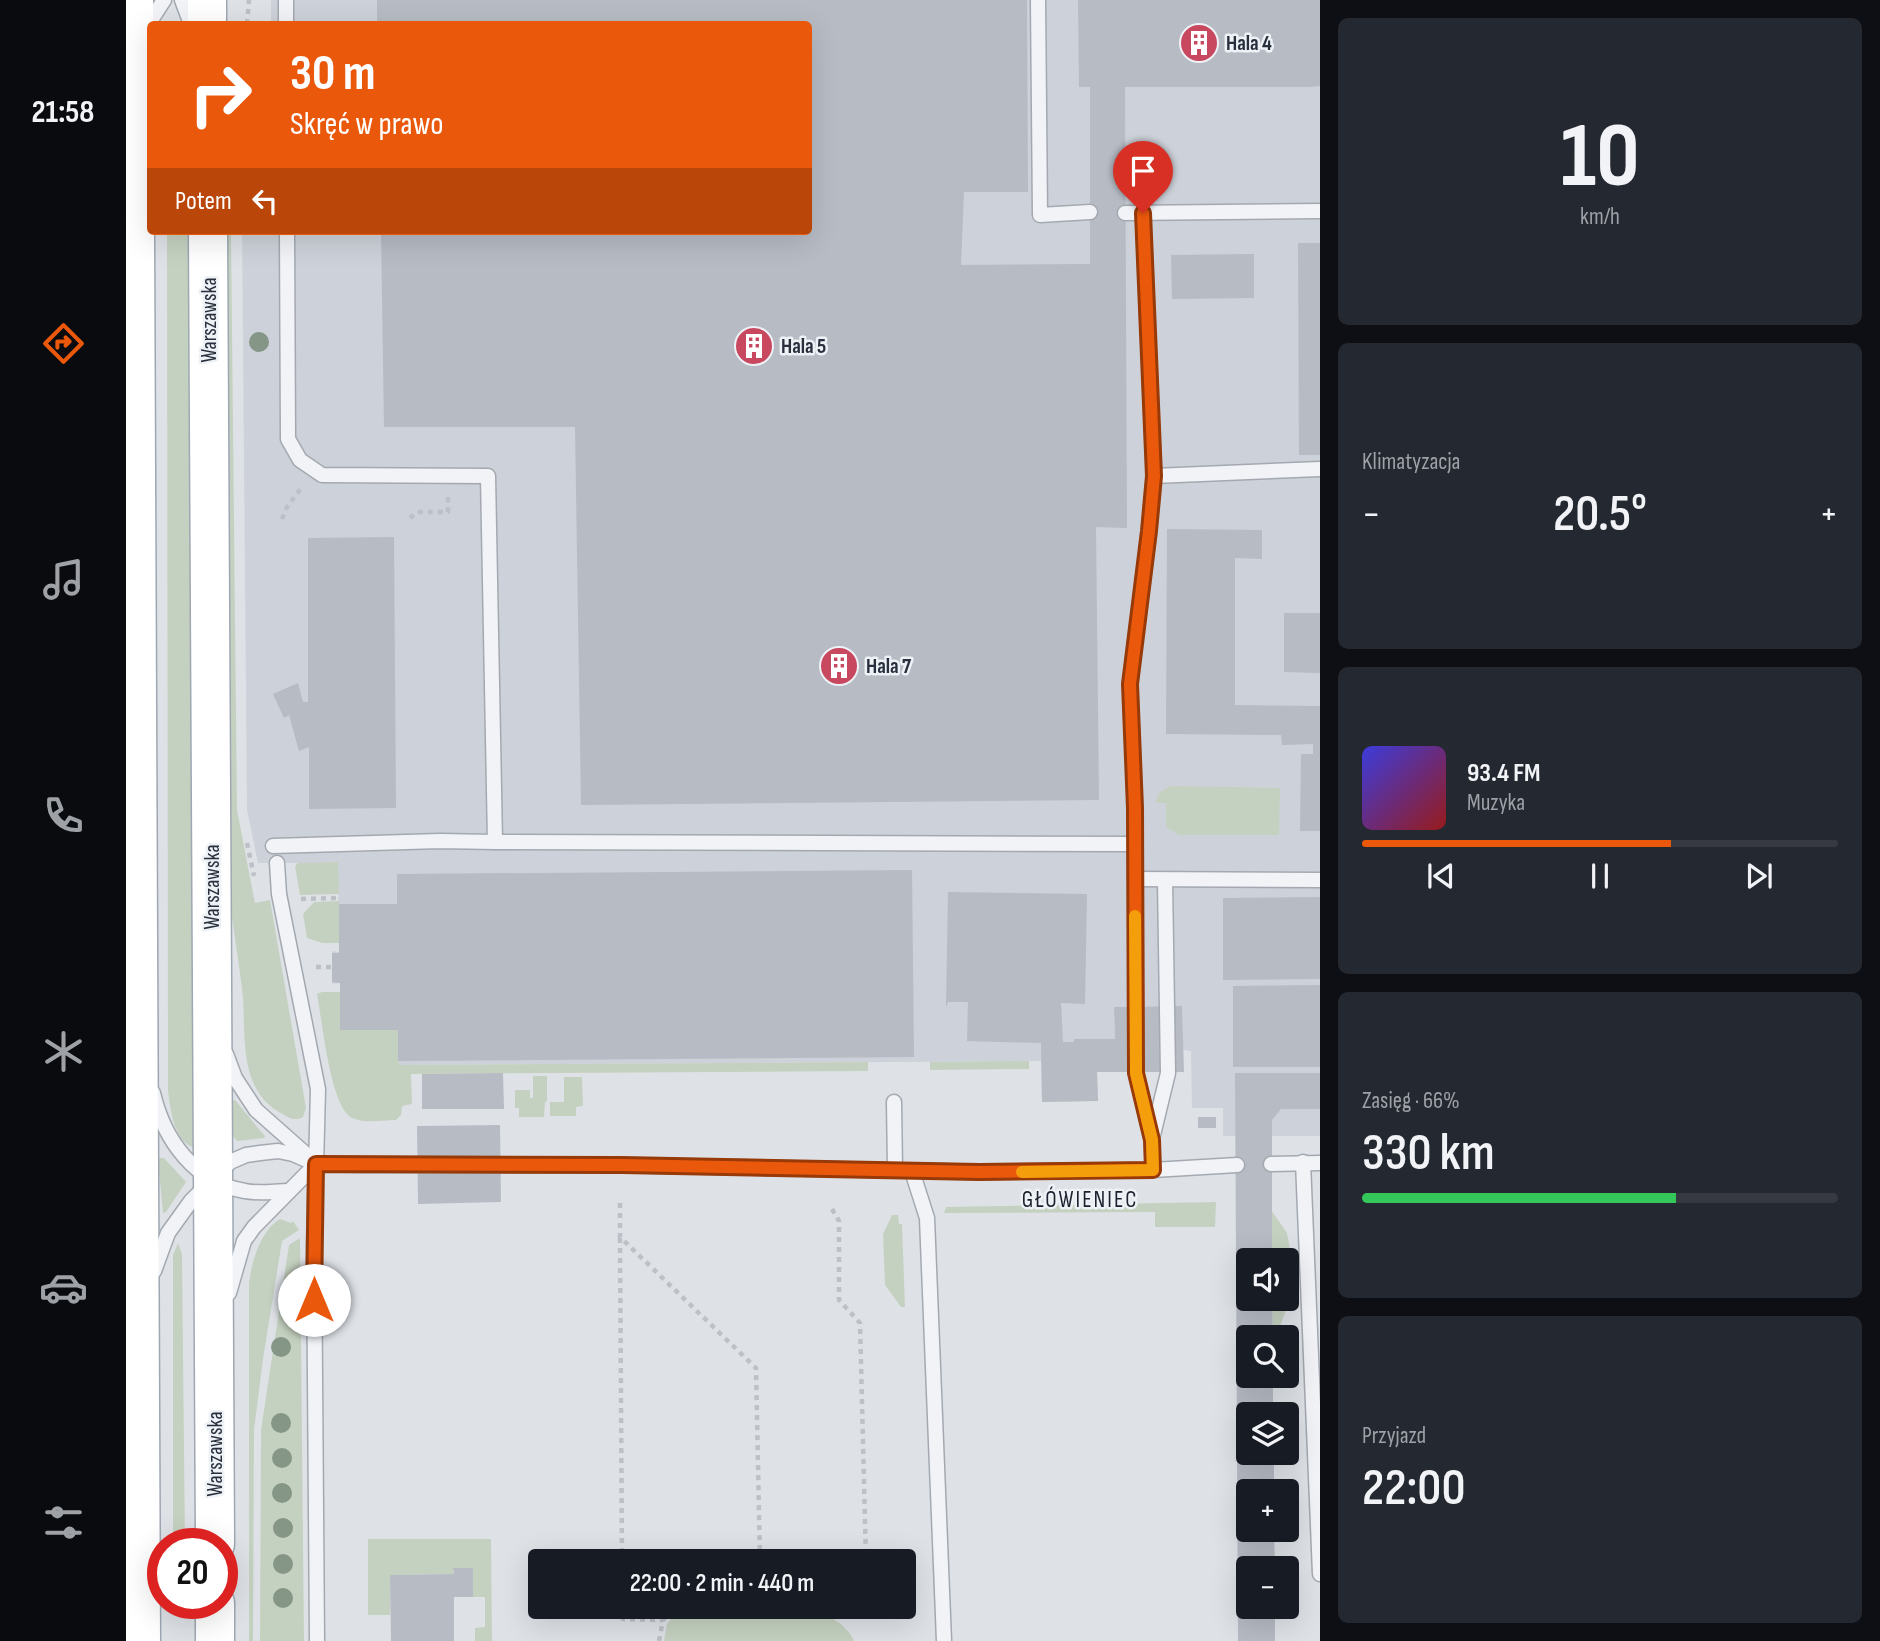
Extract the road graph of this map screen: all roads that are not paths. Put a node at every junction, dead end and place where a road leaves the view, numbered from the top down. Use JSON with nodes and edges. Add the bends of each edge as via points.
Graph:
{"nodes":[{"id":1,"x":134,"y":0,"type":"edge"},
{"id":2,"x":164,"y":0,"type":"edge"},
{"id":3,"x":182,"y":0,"type":"edge"},
{"id":4,"x":207,"y":0,"type":"edge"},
{"id":5,"x":286,"y":0,"type":"edge"},
{"id":6,"x":1038,"y":0,"type":"edge"},
{"id":7,"x":150,"y":21,"type":"edge"},
{"id":8,"x":190,"y":21,"type":"edge"},
{"id":9,"x":207,"y":21,"type":"edge"},
{"id":10,"x":286,"y":21,"type":"edge"},
{"id":11,"x":147,"y":26,"type":"edge"},
{"id":12,"x":134,"y":46,"type":"junction"},
{"id":13,"x":1320,"y":211,"type":"edge"},
{"id":14,"x":1090,"y":212,"type":"dead end"},
{"id":15,"x":1125,"y":213,"type":"dead end"},
{"id":16,"x":1143,"y":213,"type":"junction"},
{"id":17,"x":208,"y":235,"type":"edge"},
{"id":18,"x":287,"y":235,"type":"edge"},
{"id":19,"x":1320,"y":469,"type":"edge"},
{"id":20,"x":1154,"y":476,"type":"junction"},
{"id":21,"x":495,"y":842,"type":"junction"},
{"id":22,"x":1135,"y":845,"type":"junction"},
{"id":23,"x":273,"y":846,"type":"dead end"},
{"id":24,"x":277,"y":863,"type":"dead end"},
{"id":25,"x":1135,"y":879,"type":"junction"},
{"id":26,"x":1320,"y":880,"type":"edge"},
{"id":27,"x":1166,"y":881,"type":"junction"},
{"id":28,"x":213,"y":998,"type":"junction"},
{"id":29,"x":139,"y":1034,"type":"junction"},
{"id":30,"x":894,"y":1102,"type":"dead end"},
{"id":31,"x":1152,"y":1140,"type":"junction"},
{"id":32,"x":1303,"y":1162,"type":"junction"},
{"id":33,"x":1320,"y":1163,"type":"edge"},
{"id":34,"x":316,"y":1164,"type":"junction"},
{"id":35,"x":1271,"y":1164,"type":"dead end"},
{"id":36,"x":1237,"y":1165,"type":"dead end"},
{"id":37,"x":895,"y":1170,"type":"junction"},
{"id":38,"x":1153,"y":1170,"type":"junction"},
{"id":39,"x":912,"y":1171,"type":"junction"},
{"id":40,"x":214,"y":1180,"type":"junction"},
{"id":41,"x":289,"y":1191,"type":"junction"},
{"id":42,"x":140,"y":1328,"type":"junction"},
{"id":43,"x":214,"y":1381,"type":"junction"},
{"id":44,"x":215,"y":1528,"type":"edge"},
{"id":45,"x":1320,"y":1574,"type":"edge"},
{"id":46,"x":215,"y":1619,"type":"edge"},
{"id":47,"x":141,"y":1641,"type":"edge"},
{"id":48,"x":215,"y":1641,"type":"edge"},
{"id":49,"x":317,"y":1641,"type":"edge"},
{"id":50,"x":944,"y":1641,"type":"edge"}],
"edges":[{"from":1,"to":12,"type":"main road"},
{"from":2,"to":7,"type":"lane"},
{"from":3,"to":8,"type":"lane"},
{"from":4,"to":9,"type":"main road"},
{"from":5,"to":10,"type":"lane"},
{"from":6,"to":14,"type":"lane","via":[[1040,215]]},
{"from":11,"to":12,"type":"lane"},
{"from":12,"to":29,"type":"main road"},
{"from":13,"to":16,"type":"lane"},
{"from":15,"to":16,"type":"lane"},
{"from":16,"to":20,"type":"lane"},
{"from":17,"to":28,"type":"main road","name":"Warszawska"},
{"from":18,"to":21,"type":"lane","via":[[288,439],[300,460],[322,474],[488,476]]},
{"from":19,"to":20,"type":"lane"},
{"from":20,"to":22,"type":"lane","via":[[1130,684]]},
{"from":21,"to":22,"type":"lane"},
{"from":21,"to":23,"type":"lane"},
{"from":22,"to":25,"type":"lane"},
{"from":24,"to":34,"type":"lane","via":[[279,894],[318,1088]]},
{"from":25,"to":27,"type":"lane"},
{"from":25,"to":31,"type":"lane","via":[[1136,1073]]},
{"from":26,"to":27,"type":"lane"},
{"from":27,"to":31,"type":"lane","via":[[1168,1073]]},
{"from":28,"to":34,"type":"lane","via":[[224,1048],[241,1088],[262,1117]]},
{"from":28,"to":40,"type":"main road","name":"Warszawska"},
{"from":29,"to":40,"type":"lane","via":[[167,1132],[188,1163]]},
{"from":29,"to":42,"type":"main road"},
{"from":30,"to":37,"type":"lane"},
{"from":31,"to":38,"type":"lane"},
{"from":32,"to":33,"type":"lane"},
{"from":32,"to":35,"type":"lane"},
{"from":32,"to":45,"type":"lane"},
{"from":34,"to":37,"type":"lane"},
{"from":34,"to":40,"type":"lane","via":[[278,1152],[246,1155],[230,1162]]},
{"from":34,"to":41,"type":"lane"},
{"from":34,"to":49,"type":"lane"},
{"from":36,"to":38,"type":"lane"},
{"from":37,"to":39,"type":"lane"},
{"from":38,"to":39,"type":"lane"},
{"from":39,"to":50,"type":"lane","via":[[927,1218]]},
{"from":40,"to":41,"type":"lane","via":[[246,1192]]},
{"from":40,"to":42,"type":"lane","via":[[191,1201],[168,1233]]},
{"from":40,"to":43,"type":"main road","name":"Warszawska"},
{"from":41,"to":43,"type":"lane","via":[[244,1241],[229,1290]]},
{"from":42,"to":47,"type":"main road"},
{"from":43,"to":44,"type":"main road","name":"Warszawska"},
{"from":46,"to":48,"type":"main road"}]}
